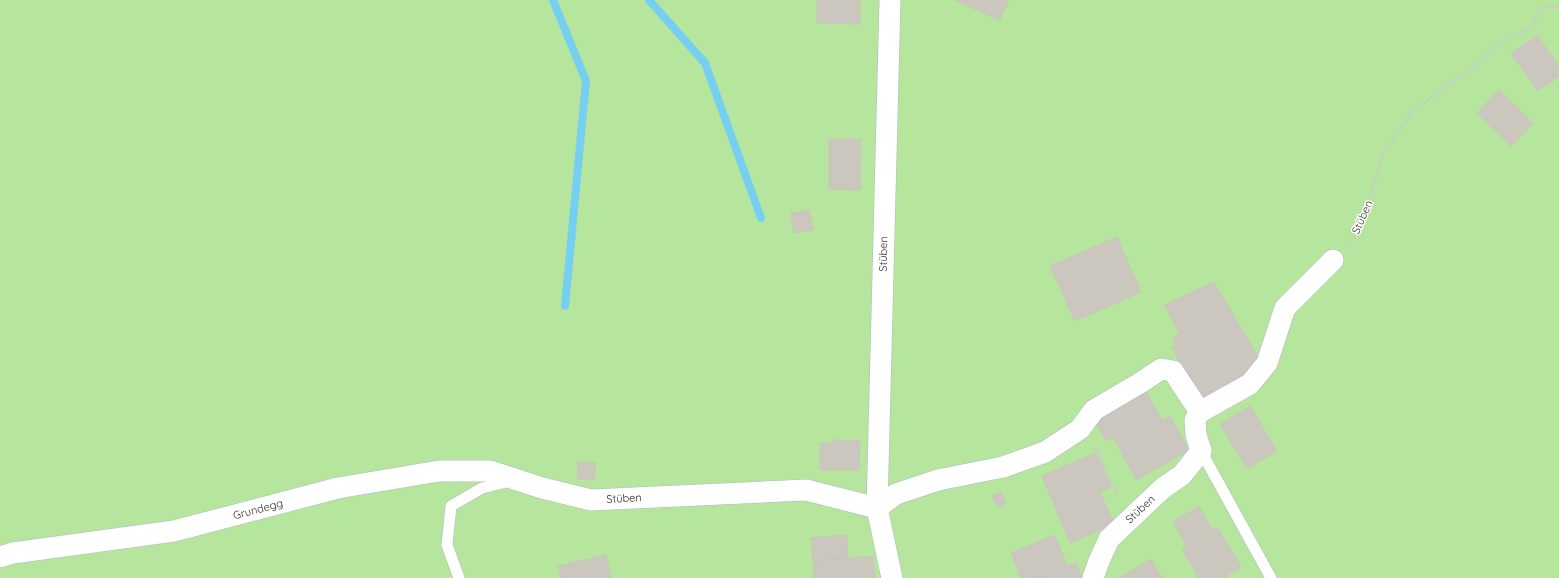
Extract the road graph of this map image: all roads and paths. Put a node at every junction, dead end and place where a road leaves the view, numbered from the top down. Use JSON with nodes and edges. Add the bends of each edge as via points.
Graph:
{"nodes":[{"id":1,"x":890,"y":0,"type":"edge"},
{"id":2,"x":1559,"y":7,"type":"edge"},
{"id":3,"x":1333,"y":260,"type":"joint"},
{"id":4,"x":1200,"y":412,"type":"junction"},
{"id":5,"x":1072,"y":433,"type":"junction"},
{"id":6,"x":1201,"y":451,"type":"junction"},
{"id":7,"x":516,"y":479,"type":"junction"},
{"id":8,"x":877,"y":508,"type":"junction"},
{"id":9,"x":1128,"y":520,"type":"junction"},
{"id":10,"x":0,"y":557,"type":"edge"},
{"id":11,"x":459,"y":578,"type":"edge"},
{"id":12,"x":892,"y":578,"type":"edge"},
{"id":13,"x":1093,"y":578,"type":"edge"},
{"id":14,"x":1271,"y":578,"type":"edge"}],
"edges":[{"from":1,"to":8,"type":"street","name":"Stüben"},
{"from":2,"to":3,"type":"path","name":"Stüben","via":[[1543,7],[1530,28],[1497,46],[1471,69],[1414,110],[1382,154],[1371,196],[1357,233]]},
{"from":3,"to":4,"type":"street","via":[[1285,308],[1267,363],[1250,384]]},
{"from":4,"to":5,"type":"street","via":[[1173,371],[1161,369],[1094,410],[1080,429]]},
{"from":4,"to":6,"type":"street","via":[[1194,420]]},
{"from":5,"to":8,"type":"street","via":[[1045,452],[1003,467],[938,480],[896,494]]},
{"from":5,"to":9,"type":"path","via":[[1097,450]]},
{"from":6,"to":9,"type":"street","name":"Stüben","via":[[1182,475],[1163,488]]},
{"from":6,"to":14,"type":"lane"},
{"from":7,"to":8,"type":"street","name":"Stüben","via":[[591,500],[806,490]]},
{"from":7,"to":10,"type":"street","name":"Grundegg","via":[[490,471],[440,471],[338,488],[174,531],[13,553]]},
{"from":7,"to":11,"type":"lane","via":[[482,488],[451,506],[447,545]]},
{"from":8,"to":12,"type":"street","name":"Stüben"},
{"from":9,"to":13,"type":"street","name":"Stüben","via":[[1109,539]]}]}
